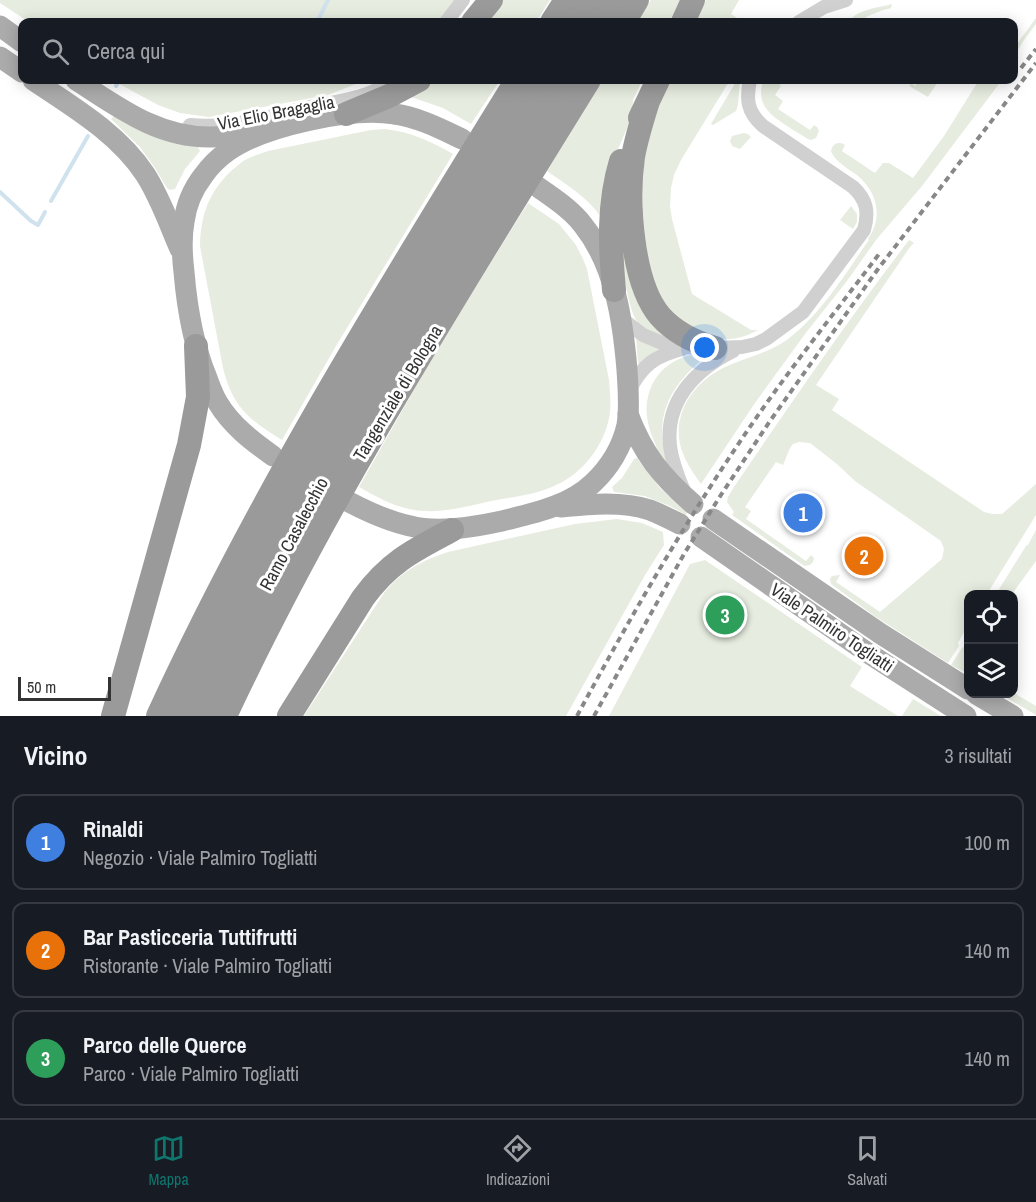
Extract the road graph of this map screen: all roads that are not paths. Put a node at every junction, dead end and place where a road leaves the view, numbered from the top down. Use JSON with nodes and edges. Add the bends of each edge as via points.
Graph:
{"nodes":[{"id":1,"x":463,"y":0,"type":"edge"},
{"id":2,"x":491,"y":0,"type":"edge"},
{"id":3,"x":566,"y":0,"type":"edge"},
{"id":4,"x":590,"y":0,"type":"edge"},
{"id":5,"x":613,"y":0,"type":"edge"},
{"id":6,"x":637,"y":0,"type":"edge"},
{"id":7,"x":693,"y":0,"type":"edge"},
{"id":8,"x":846,"y":0,"type":"edge"},
{"id":9,"x":449,"y":18,"type":"edge"},
{"id":10,"x":476,"y":18,"type":"edge"},
{"id":11,"x":555,"y":18,"type":"edge"},
{"id":12,"x":579,"y":18,"type":"edge"},
{"id":13,"x":602,"y":18,"type":"edge"},
{"id":14,"x":626,"y":18,"type":"edge"},
{"id":15,"x":685,"y":18,"type":"edge"},
{"id":16,"x":806,"y":18,"type":"edge"},
{"id":17,"x":0,"y":26,"type":"edge"},
{"id":18,"x":18,"y":39,"type":"edge"},
{"id":19,"x":0,"y":57,"type":"edge"},
{"id":20,"x":18,"y":69,"type":"edge"},
{"id":21,"x":39,"y":84,"type":"edge"},
{"id":22,"x":83,"y":84,"type":"edge"},
{"id":23,"x":386,"y":84,"type":"edge"},
{"id":24,"x":412,"y":84,"type":"edge"},
{"id":25,"x":515,"y":84,"type":"edge"},
{"id":26,"x":539,"y":84,"type":"edge"},
{"id":27,"x":562,"y":84,"type":"edge"},
{"id":28,"x":587,"y":84,"type":"edge"},
{"id":29,"x":656,"y":84,"type":"edge"},
{"id":30,"x":750,"y":84,"type":"edge"},
{"id":31,"x":647,"y":104,"type":"junction"},
{"id":32,"x":346,"y":114,"type":"junction"},
{"id":33,"x":274,"y":130,"type":"junction"},
{"id":34,"x":462,"y":139,"type":"dead end"},
{"id":35,"x":538,"y":187,"type":"dead end"},
{"id":36,"x":182,"y":254,"type":"junction"},
{"id":37,"x":614,"y":290,"type":"junction"},
{"id":38,"x":621,"y":318,"type":"junction"},
{"id":39,"x":196,"y":346,"type":"junction"},
{"id":40,"x":742,"y":347,"type":"junction"},
{"id":41,"x":686,"y":348,"type":"junction"},
{"id":42,"x":715,"y":348,"type":"junction"},
{"id":43,"x":629,"y":393,"type":"junction"},
{"id":44,"x":628,"y":414,"type":"junction"},
{"id":45,"x":342,"y":427,"type":"junction"},
{"id":46,"x":273,"y":456,"type":"dead end"},
{"id":47,"x":690,"y":501,"type":"joint"},
{"id":48,"x":349,"y":502,"type":"dead end"},
{"id":49,"x":552,"y":507,"type":"junction"},
{"id":50,"x":713,"y":519,"type":"dead end"},
{"id":51,"x":290,"y":520,"type":"junction"},
{"id":52,"x":680,"y":524,"type":"dead end"},
{"id":53,"x":452,"y":530,"type":"junction"},
{"id":54,"x":701,"y":537,"type":"dead end"},
{"id":55,"x":964,"y":686,"type":"edge"},
{"id":56,"x":984,"y":698,"type":"edge"},
{"id":57,"x":113,"y":716,"type":"edge"},
{"id":58,"x":158,"y":716,"type":"edge"},
{"id":59,"x":181,"y":716,"type":"edge"},
{"id":60,"x":202,"y":716,"type":"edge"},
{"id":61,"x":225,"y":716,"type":"edge"},
{"id":62,"x":289,"y":716,"type":"edge"},
{"id":63,"x":966,"y":716,"type":"edge"},
{"id":64,"x":1013,"y":716,"type":"edge"}],
"edges":[{"from":1,"to":9,"type":"street"},
{"from":2,"to":10,"type":"highway"},
{"from":3,"to":11,"type":"highway"},
{"from":4,"to":12,"type":"highway"},
{"from":5,"to":13,"type":"highway"},
{"from":6,"to":14,"type":"highway"},
{"from":7,"to":15,"type":"highway"},
{"from":8,"to":16,"type":"street"},
{"from":17,"to":18,"type":"main road"},
{"from":19,"to":20,"type":"main road"},
{"from":21,"to":36,"type":"main road","via":[[122,145],[154,189]]},
{"from":22,"to":23,"type":"street","name":"Via Elio Bragaglia","via":[[139,112],[202,127],[230,125],[365,95]]},
{"from":22,"to":33,"type":"main road","via":[[128,114],[173,133],[211,137]]},
{"from":24,"to":32,"type":"highway"},
{"from":25,"to":45,"type":"highway","name":"Tangenziale di Bologna","via":[[371,317]]},
{"from":26,"to":45,"type":"highway","name":"Ramo Casalecchio","via":[[362,372]]},
{"from":27,"to":45,"type":"highway","name":"Ramo Casalecchio","via":[[389,364]]},
{"from":28,"to":45,"type":"highway","name":"Tangenziale di Bologna","via":[[446,312]]},
{"from":29,"to":31,"type":"highway"},
{"from":30,"to":40,"type":"street","via":[[748,103],[753,116],[853,187],[867,212],[860,236],[803,312],[766,339]]},
{"from":31,"to":37,"type":"highway","via":[[620,164],[613,197],[610,251]]},
{"from":31,"to":42,"type":"highway","via":[[633,154],[631,182],[632,220],[641,275],[655,309],[670,326]]},
{"from":32,"to":33,"type":"main road"},
{"from":32,"to":34,"type":"main road","via":[[378,112],[406,116]]},
{"from":33,"to":36,"type":"main road","via":[[229,150],[210,166],[186,209]]},
{"from":35,"to":37,"type":"main road","via":[[584,225]]},
{"from":36,"to":39,"type":"main road"},
{"from":37,"to":38,"type":"main road"},
{"from":38,"to":41,"type":"street","via":[[649,338]]},
{"from":38,"to":43,"type":"main road"},
{"from":39,"to":46,"type":"main road","via":[[222,410]]},
{"from":39,"to":57,"type":"highway","via":[[198,397],[189,445]]},
{"from":40,"to":42,"type":"street"},
{"from":40,"to":47,"type":"street","via":[[722,356],[693,378],[675,407],[670,446]]},
{"from":41,"to":42,"type":"street"},
{"from":41,"to":43,"type":"street","via":[[648,363]]},
{"from":43,"to":44,"type":"main road"},
{"from":44,"to":47,"type":"main road","via":[[652,461]]},
{"from":44,"to":49,"type":"main road","via":[[620,445],[605,471],[579,494]]},
{"from":45,"to":51,"type":"highway","name":"Ramo Casalecchio"},
{"from":45,"to":51,"type":"highway","name":"Tangenziale di Bologna"},
{"from":48,"to":53,"type":"main road","via":[[403,525]]},
{"from":49,"to":52,"type":"main road","via":[[627,506]]},
{"from":49,"to":53,"type":"main road"},
{"from":50,"to":55,"type":"main road","name":"Viale Palmiro Togliatti"},
{"from":51,"to":58,"type":"highway","name":"Tangenziale di Bologna","via":[[236,555]]},
{"from":51,"to":59,"type":"highway","name":"Ramo Casalecchio","via":[[244,584]]},
{"from":51,"to":60,"type":"highway","name":"Ramo Casalecchio"},
{"from":51,"to":61,"type":"highway","name":"Tangenziale di Bologna","via":[[253,656]]},
{"from":53,"to":62,"type":"highway","via":[[405,556],[374,583]]},
{"from":54,"to":63,"type":"main road","name":"Viale Palmiro Togliatti","via":[[916,686]]},
{"from":56,"to":64,"type":"main road"}]}
